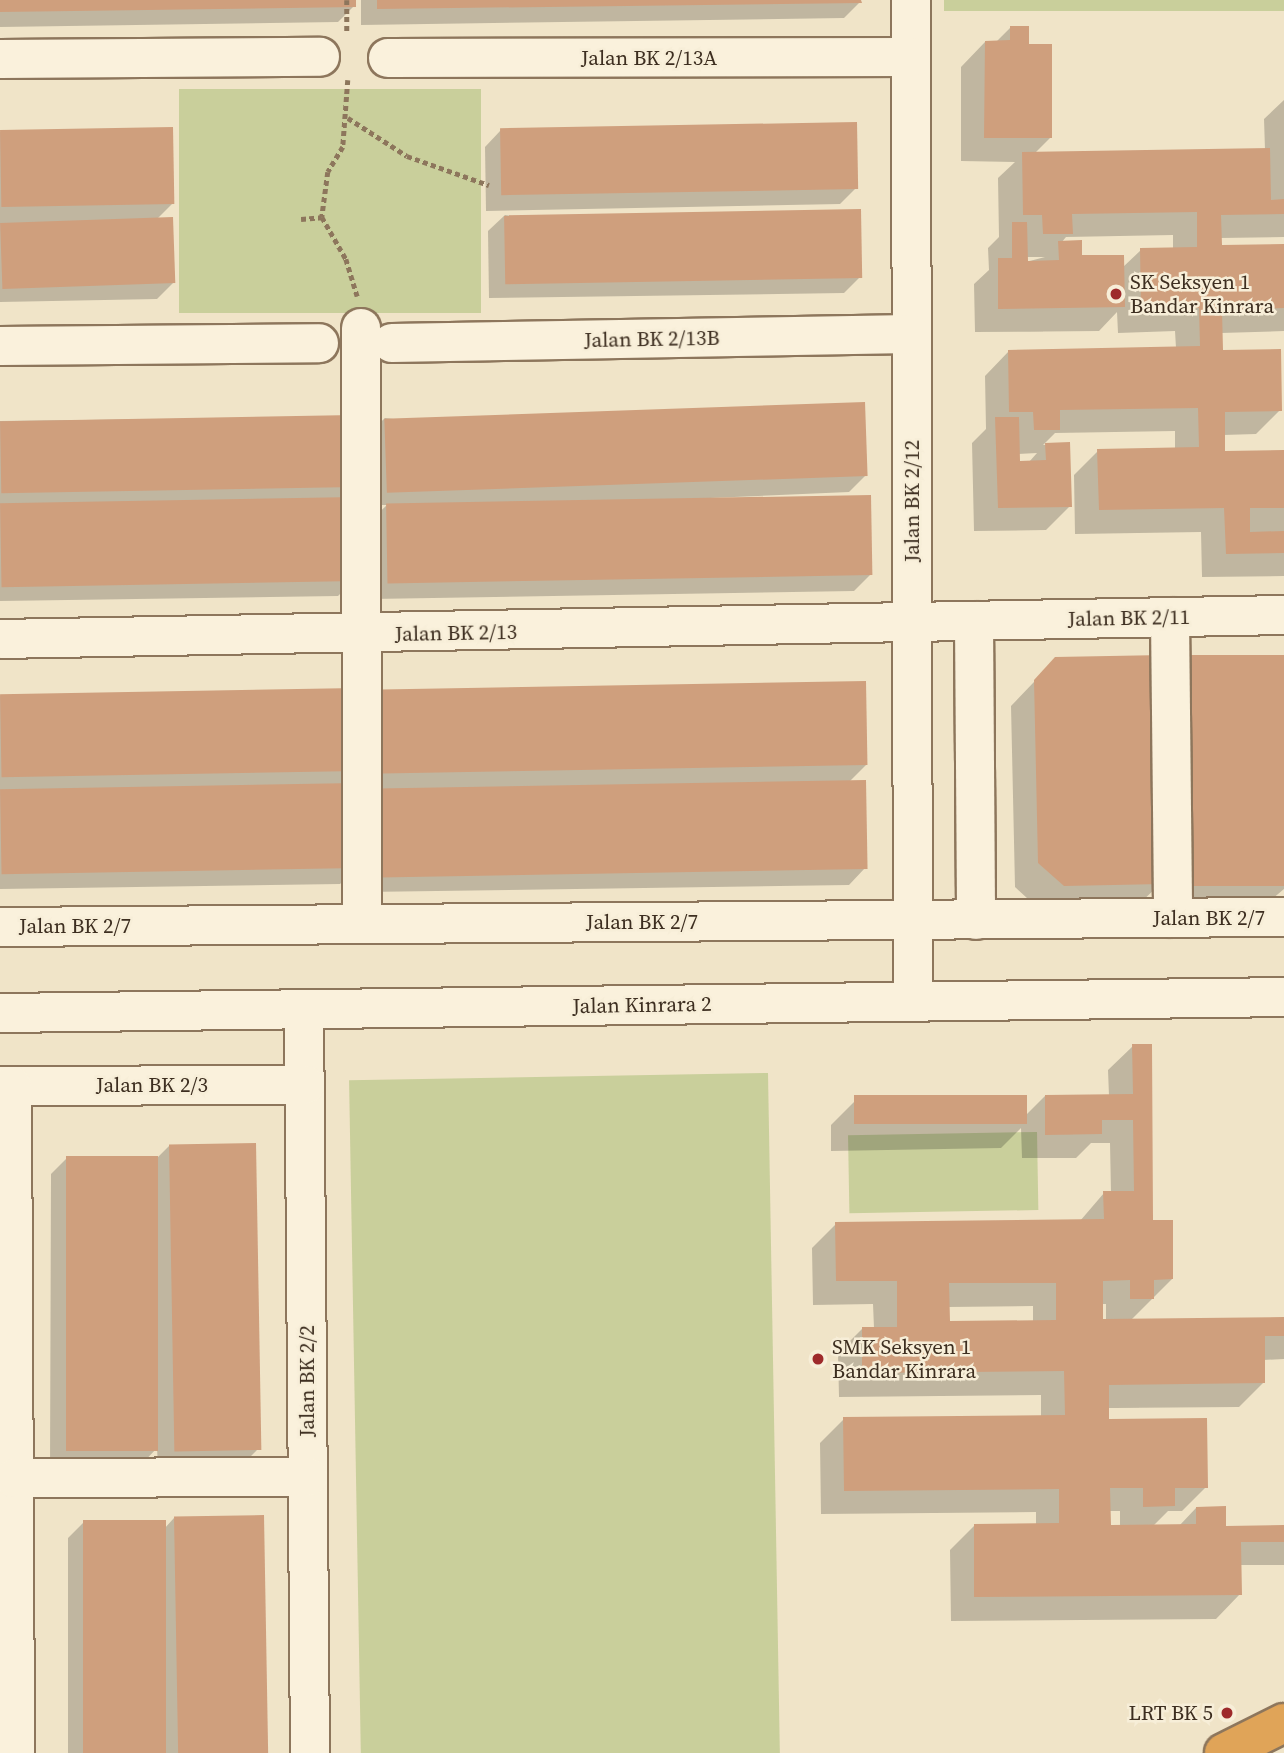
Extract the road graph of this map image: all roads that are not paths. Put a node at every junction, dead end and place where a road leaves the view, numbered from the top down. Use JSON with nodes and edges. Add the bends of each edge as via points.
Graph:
{"nodes":[{"id":1,"x":911,"y":0,"type":"edge"},
{"id":2,"x":911,"y":57,"type":"junction"},
{"id":3,"x":388,"y":58,"type":"dead end"},
{"id":4,"x":0,"y":59,"type":"edge"},
{"id":5,"x":334,"y":68,"type":"road end"},
{"id":6,"x":911,"y":334,"type":"junction"},
{"id":7,"x":319,"y":344,"type":"dead end"},
{"id":8,"x":0,"y":346,"type":"edge"},
{"id":9,"x":1284,"y":615,"type":"edge"},
{"id":10,"x":1170,"y":617,"type":"junction"},
{"id":11,"x":974,"y":621,"type":"junction"},
{"id":12,"x":912,"y":622,"type":"junction"},
{"id":13,"x":361,"y":636,"type":"junction"},
{"id":14,"x":0,"y":639,"type":"edge"},
{"id":15,"x":1284,"y":917,"type":"edge"},
{"id":16,"x":1173,"y":918,"type":"junction"},
{"id":17,"x":976,"y":919,"type":"junction"},
{"id":18,"x":913,"y":920,"type":"junction"},
{"id":19,"x":362,"y":924,"type":"junction"},
{"id":20,"x":0,"y":927,"type":"edge"},
{"id":21,"x":1284,"y":997,"type":"edge"},
{"id":22,"x":913,"y":1002,"type":"junction"},
{"id":23,"x":304,"y":1009,"type":"junction"},
{"id":24,"x":0,"y":1013,"type":"edge"},
{"id":25,"x":305,"y":1085,"type":"junction"},
{"id":26,"x":6,"y":1086,"type":"edge"},
{"id":27,"x":7,"y":1379,"type":"edge"},
{"id":28,"x":307,"y":1477,"type":"junction"},
{"id":29,"x":14,"y":1478,"type":"junction"},
{"id":30,"x":8,"y":1662,"type":"edge"},
{"id":31,"x":1284,"y":1723,"type":"edge"},
{"id":32,"x":15,"y":1753,"type":"edge"},
{"id":33,"x":310,"y":1753,"type":"edge"},
{"id":34,"x":1224,"y":1753,"type":"edge"}],
"edges":[{"from":1,"to":2,"type":"street","name":"Jalan BK 2/12"},
{"from":2,"to":3,"type":"street","name":"Jalan BK 2/13A"},
{"from":2,"to":6,"type":"street","name":"Jalan BK 2/12"},
{"from":4,"to":5,"type":"street"},
{"from":6,"to":12,"type":"street","name":"Jalan BK 2/12"},
{"from":6,"to":13,"type":"street","name":"Jalan BK 2/13B","via":[[377,335]]},
{"from":7,"to":8,"type":"street"},
{"from":9,"to":10,"type":"street","name":"Jalan BK 2/11"},
{"from":10,"to":11,"type":"street","name":"Jalan BK 2/11"},
{"from":10,"to":16,"type":"street"},
{"from":11,"to":12,"type":"street","name":"Jalan BK 2/11"},
{"from":11,"to":17,"type":"street"},
{"from":12,"to":13,"type":"street","name":"Jalan BK 2/13"},
{"from":12,"to":18,"type":"street","name":"Jalan BK 2/12"},
{"from":13,"to":14,"type":"street","name":"Jalan BK 2/13"},
{"from":13,"to":19,"type":"street"},
{"from":15,"to":16,"type":"street","name":"Jalan BK 2/7"},
{"from":16,"to":17,"type":"street","name":"Jalan BK 2/7"},
{"from":17,"to":18,"type":"street","name":"Jalan BK 2/7"},
{"from":18,"to":19,"type":"street","name":"Jalan BK 2/7"},
{"from":18,"to":22,"type":"street","name":"Jalan BK 2/12"},
{"from":19,"to":20,"type":"street","name":"Jalan BK 2/7"},
{"from":21,"to":22,"type":"street","name":"Jalan Kinrara 2"},
{"from":22,"to":23,"type":"street","name":"Jalan Kinrara 2"},
{"from":23,"to":24,"type":"street","name":"Jalan Kinrara 2"},
{"from":23,"to":25,"type":"street","name":"Jalan BK 2/2"},
{"from":25,"to":26,"type":"street","name":"Jalan BK 2/3"},
{"from":25,"to":28,"type":"street","name":"Jalan BK 2/2"},
{"from":26,"to":27,"type":"street"},
{"from":27,"to":29,"type":"street"},
{"from":28,"to":29,"type":"street"},
{"from":28,"to":33,"type":"street","name":"Jalan BK 2/2"},
{"from":29,"to":30,"type":"street"},
{"from":30,"to":32,"type":"street"},
{"from":31,"to":34,"type":"highway"}]}
